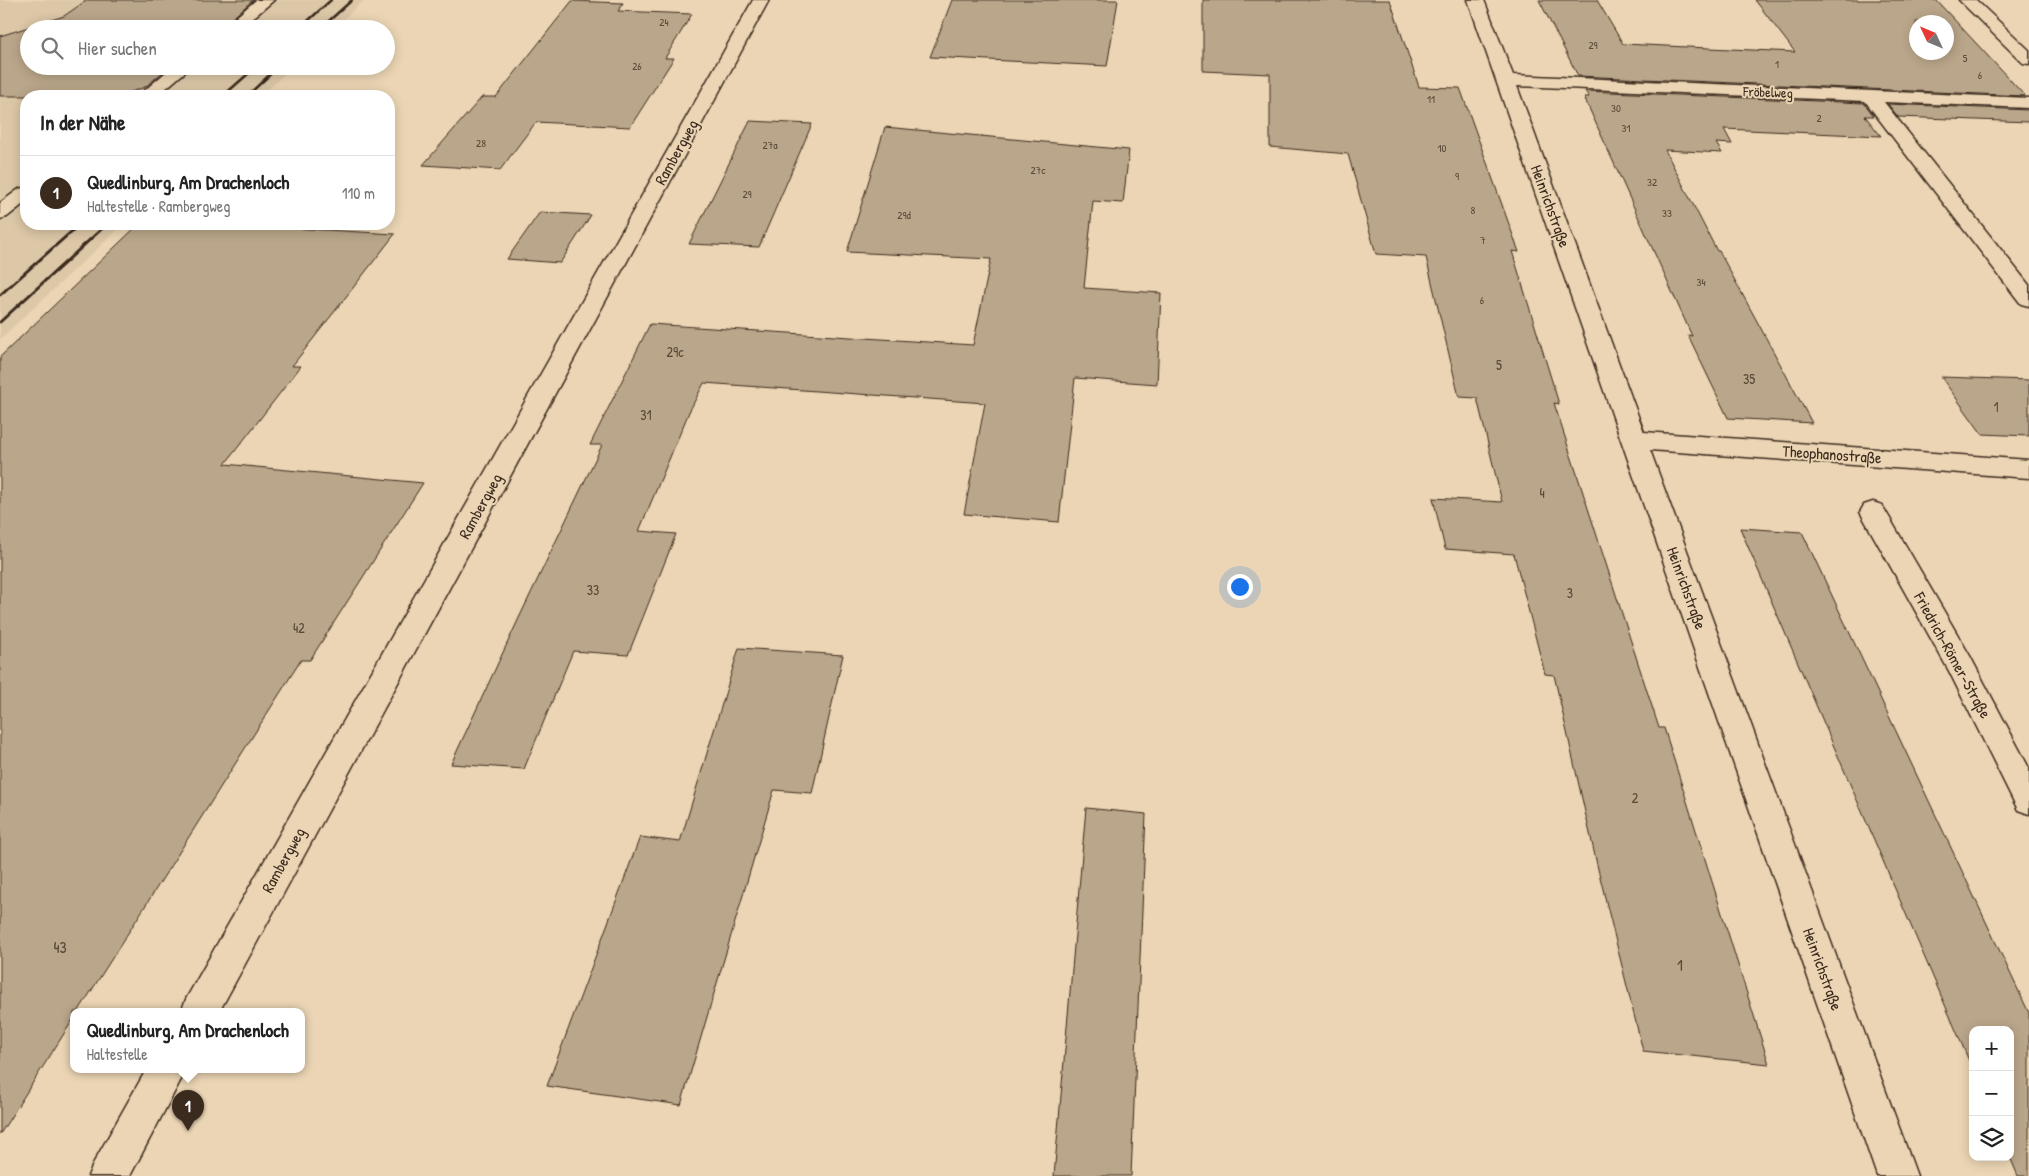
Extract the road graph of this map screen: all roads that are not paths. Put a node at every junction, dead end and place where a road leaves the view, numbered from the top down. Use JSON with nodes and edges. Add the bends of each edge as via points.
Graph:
{"nodes":[{"id":1,"x":266,"y":0,"type":"edge"},
{"id":2,"x":761,"y":0,"type":"edge"},
{"id":3,"x":1476,"y":0,"type":"edge"},
{"id":4,"x":1967,"y":0,"type":"edge"},
{"id":5,"x":241,"y":20,"type":"edge"},
{"id":6,"x":2029,"y":58,"type":"edge"},
{"id":7,"x":173,"y":75,"type":"edge"},
{"id":8,"x":1506,"y":80,"type":"junction"},
{"id":9,"x":154,"y":90,"type":"edge"},
{"id":10,"x":1871,"y":97,"type":"junction"},
{"id":11,"x":2029,"y":103,"type":"edge"},
{"id":12,"x":20,"y":198,"type":"edge"},
{"id":13,"x":0,"y":213,"type":"edge"},
{"id":14,"x":2029,"y":299,"type":"edge"},
{"id":15,"x":1634,"y":440,"type":"junction"},
{"id":16,"x":2029,"y":469,"type":"edge"},
{"id":17,"x":1873,"y":512,"type":"dead end"},
{"id":18,"x":2029,"y":800,"type":"edge"},
{"id":19,"x":201,"y":1008,"type":"edge"},
{"id":20,"x":165,"y":1073,"type":"edge"},
{"id":21,"x":108,"y":1176,"type":"edge"},
{"id":22,"x":1897,"y":1176,"type":"edge"}],
"edges":[{"from":1,"to":5,"type":"street"},
{"from":2,"to":19,"type":"street","name":"Rambergweg"},
{"from":3,"to":8,"type":"street","name":"Heinrichstraße"},
{"from":4,"to":6,"type":"street"},
{"from":7,"to":9,"type":"street"},
{"from":8,"to":10,"type":"street","name":"Fröbelweg"},
{"from":8,"to":15,"type":"street","name":"Heinrichstraße"},
{"from":10,"to":11,"type":"street","name":"Fröbelweg"},
{"from":10,"to":14,"type":"street"},
{"from":12,"to":13,"type":"street"},
{"from":15,"to":16,"type":"street","name":"Theophanostraße"},
{"from":15,"to":22,"type":"street","name":"Heinrichstraße"},
{"from":17,"to":18,"type":"street","name":"Friedrich-Römer-Straße","via":[[1960,664]]},
{"from":20,"to":21,"type":"street"}]}
